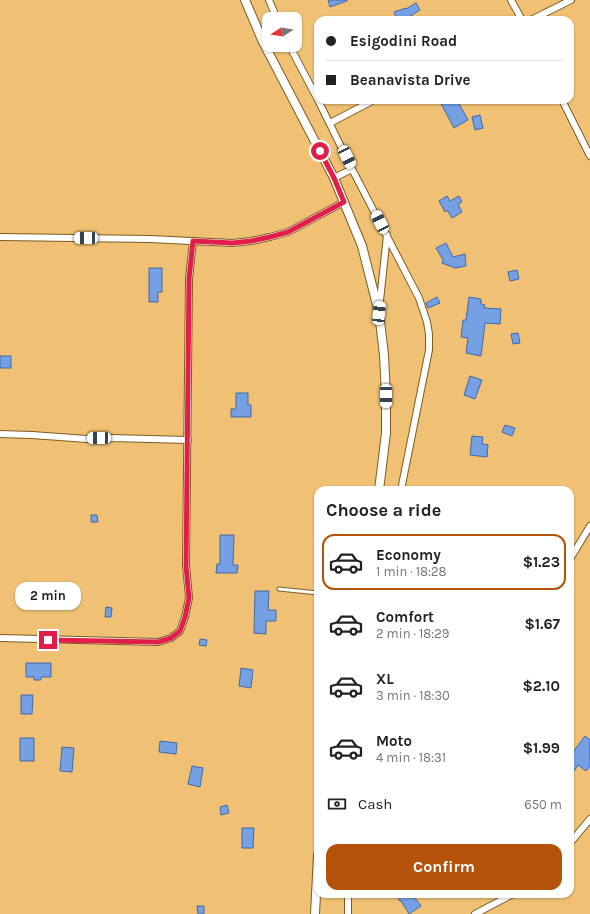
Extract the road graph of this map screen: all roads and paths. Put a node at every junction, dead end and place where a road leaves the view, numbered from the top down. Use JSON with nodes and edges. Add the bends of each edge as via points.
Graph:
{"nodes":[{"id":1,"x":245,"y":0,"type":"edge"},
{"id":2,"x":269,"y":0,"type":"edge"},
{"id":3,"x":511,"y":0,"type":"edge"},
{"id":4,"x":571,"y":0,"type":"edge"},
{"id":5,"x":274,"y":12,"type":"edge"},
{"id":6,"x":520,"y":16,"type":"edge"},
{"id":7,"x":539,"y":16,"type":"edge"},
{"id":8,"x":294,"y":52,"type":"edge"},
{"id":9,"x":314,"y":92,"type":"edge"},
{"id":10,"x":320,"y":104,"type":"edge"},
{"id":11,"x":366,"y":104,"type":"edge"},
{"id":12,"x":564,"y":104,"type":"edge"},
{"id":13,"x":330,"y":123,"type":"junction"},
{"id":14,"x":590,"y":156,"type":"edge"},
{"id":15,"x":352,"y":169,"type":"junction"},
{"id":16,"x":334,"y":178,"type":"junction"},
{"id":17,"x":344,"y":202,"type":"junction"},
{"id":18,"x":387,"y":236,"type":"junction"},
{"id":19,"x":0,"y":237,"type":"edge"},
{"id":20,"x":193,"y":241,"type":"junction"},
{"id":21,"x":379,"y":313,"type":"junction"},
{"id":22,"x":0,"y":434,"type":"edge"},
{"id":23,"x":188,"y":440,"type":"junction"},
{"id":24,"x":379,"y":486,"type":"edge"},
{"id":25,"x":402,"y":486,"type":"edge"},
{"id":26,"x":590,"y":526,"type":"edge"},
{"id":27,"x":574,"y":552,"type":"edge"},
{"id":28,"x":279,"y":589,"type":"dead end"},
{"id":29,"x":314,"y":592,"type":"edge"},
{"id":30,"x":0,"y":638,"type":"edge"},
{"id":31,"x":590,"y":819,"type":"edge"},
{"id":32,"x":574,"y":838,"type":"edge"},
{"id":33,"x":316,"y":898,"type":"edge"},
{"id":34,"x":348,"y":898,"type":"edge"},
{"id":35,"x":505,"y":898,"type":"edge"},
{"id":36,"x":315,"y":914,"type":"edge"},
{"id":37,"x":348,"y":914,"type":"edge"},
{"id":38,"x":475,"y":914,"type":"edge"}],
"edges":[{"from":1,"to":16,"type":"main road","via":[[263,42]]},
{"from":2,"to":5,"type":"street"},
{"from":3,"to":6,"type":"street"},
{"from":4,"to":7,"type":"street"},
{"from":8,"to":9,"type":"street"},
{"from":10,"to":13,"type":"street"},
{"from":11,"to":13,"type":"street"},
{"from":12,"to":14,"type":"street"},
{"from":13,"to":15,"type":"street"},
{"from":15,"to":16,"type":"street"},
{"from":15,"to":18,"type":"street"},
{"from":16,"to":17,"type":"main road"},
{"from":17,"to":20,"type":"street","via":[[288,232],[270,237],[232,243]]},
{"from":17,"to":21,"type":"main road","via":[[362,246]]},
{"from":18,"to":21,"type":"street"},
{"from":18,"to":25,"type":"street","via":[[419,298],[429,334],[429,350]]},
{"from":19,"to":20,"type":"street","via":[[150,238]]},
{"from":20,"to":23,"type":"street","via":[[189,279]]},
{"from":21,"to":24,"type":"main road","via":[[386,396],[386,433]]},
{"from":22,"to":23,"type":"street","via":[[87,439]]},
{"from":23,"to":30,"type":"street","via":[[186,566],[189,598],[180,631],[171,638],[158,642]]},
{"from":26,"to":27,"type":"street"},
{"from":28,"to":29,"type":"lane"},
{"from":31,"to":32,"type":"street"},
{"from":33,"to":36,"type":"main road"},
{"from":34,"to":37,"type":"street"},
{"from":35,"to":38,"type":"street"}]}
